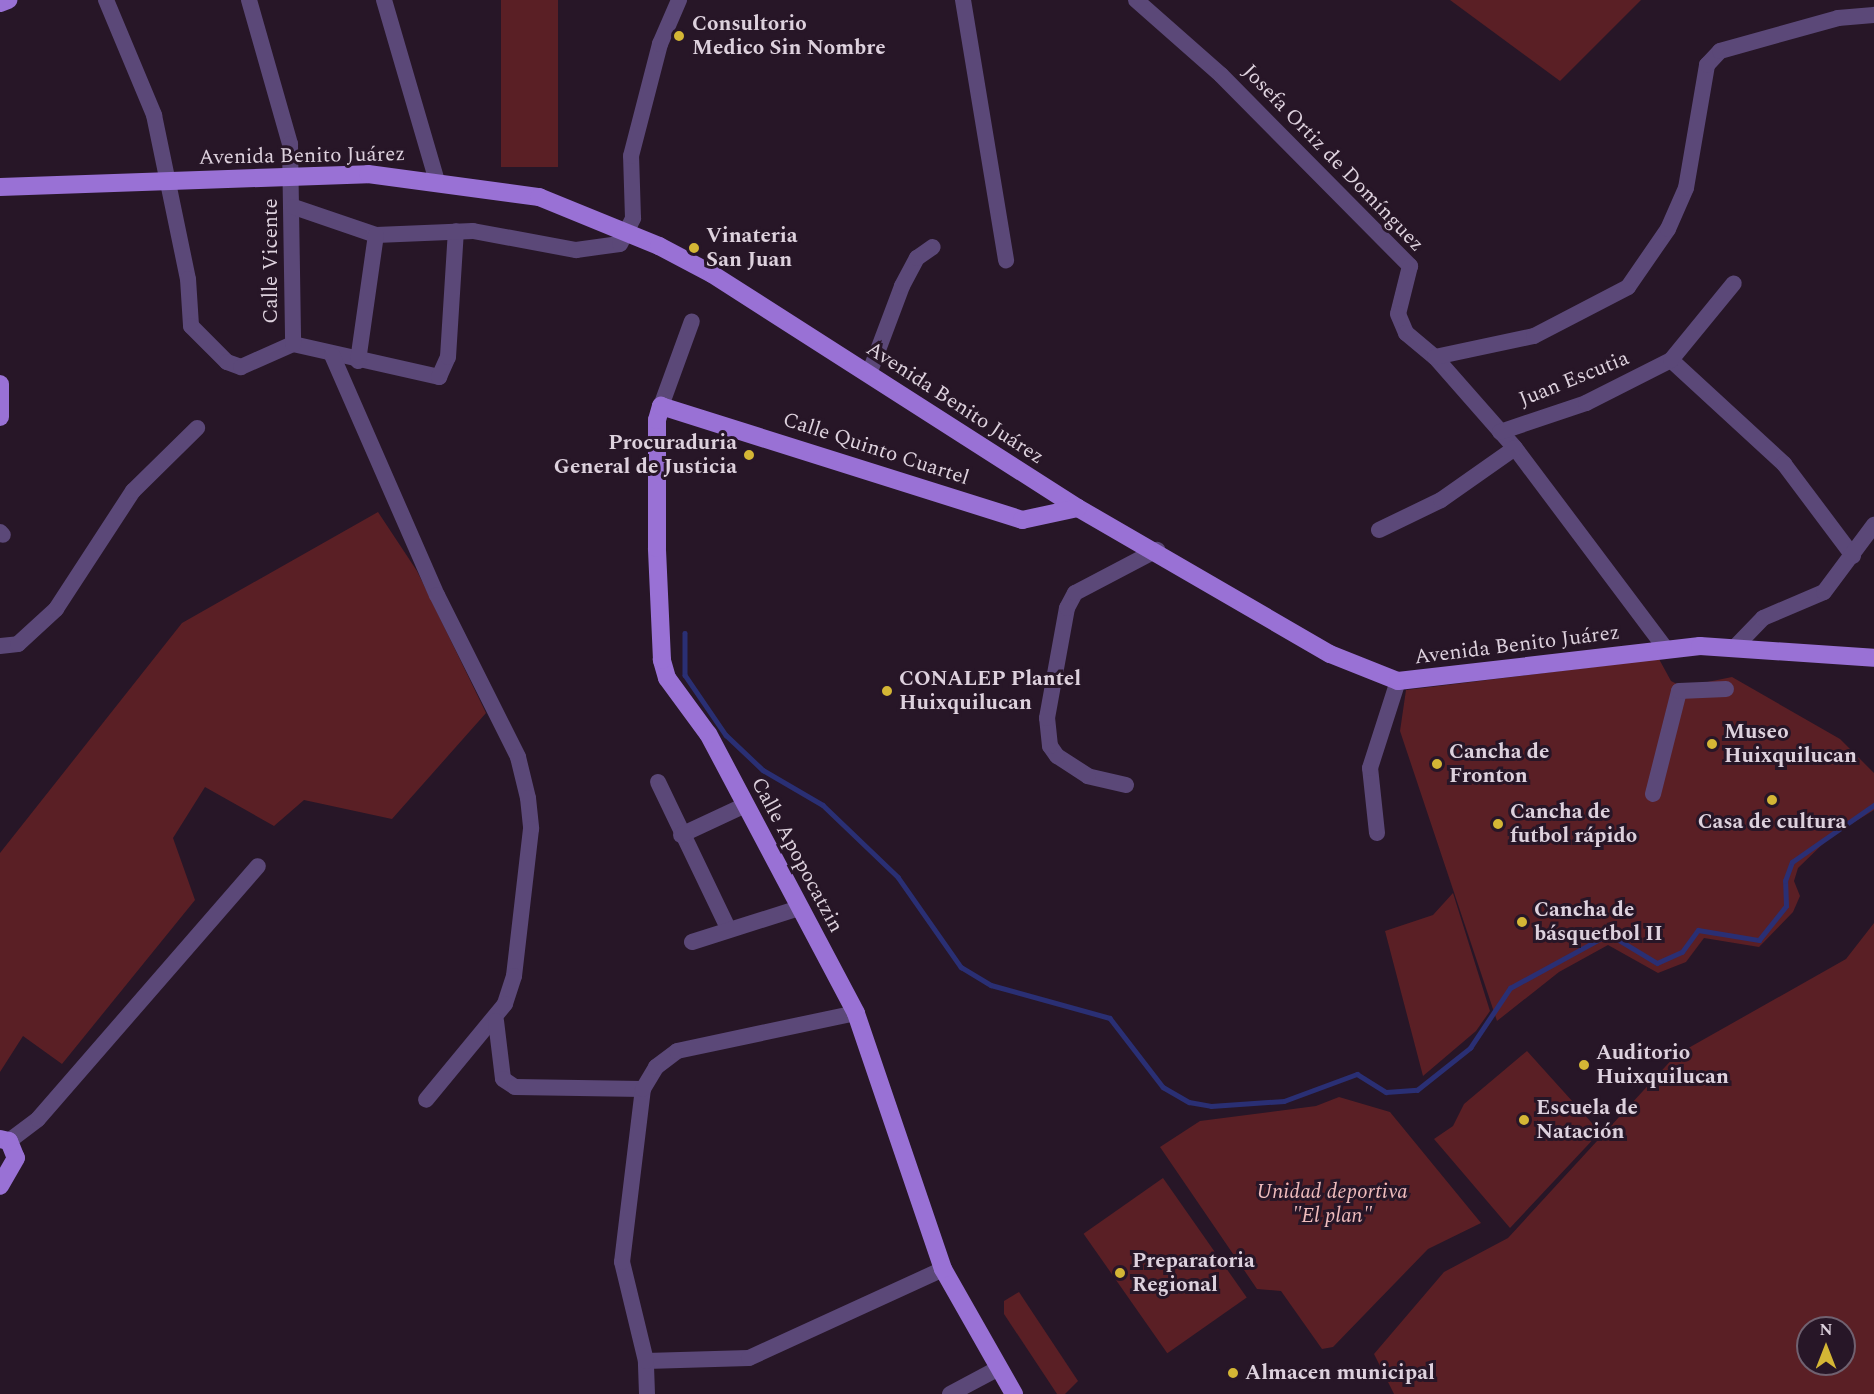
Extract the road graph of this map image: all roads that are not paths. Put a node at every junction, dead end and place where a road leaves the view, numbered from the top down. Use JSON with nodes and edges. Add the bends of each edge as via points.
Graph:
{"nodes":[{"id":1,"x":8,"y":0,"type":"edge"},
{"id":2,"x":106,"y":0,"type":"edge"},
{"id":3,"x":249,"y":0,"type":"edge"},
{"id":4,"x":384,"y":0,"type":"edge"},
{"id":5,"x":679,"y":0,"type":"edge"},
{"id":6,"x":963,"y":0,"type":"edge"},
{"id":7,"x":1136,"y":0,"type":"edge"},
{"id":8,"x":0,"y":3,"type":"edge"},
{"id":9,"x":1874,"y":15,"type":"edge"},
{"id":10,"x":294,"y":178,"type":"junction"},
{"id":11,"x":165,"y":180,"type":"junction"},
{"id":12,"x":437,"y":181,"type":"junction"},
{"id":13,"x":0,"y":187,"type":"edge"},
{"id":14,"x":294,"y":207,"type":"junction"},
{"id":15,"x":456,"y":231,"type":"junction"},
{"id":16,"x":628,"y":234,"type":"junction"},
{"id":17,"x":376,"y":235,"type":"junction"},
{"id":18,"x":933,"y":247,"type":"dead end"},
{"id":19,"x":1006,"y":260,"type":"dead end"},
{"id":20,"x":1734,"y":283,"type":"dead end"},
{"id":21,"x":692,"y":321,"type":"dead end"},
{"id":22,"x":293,"y":344,"type":"junction"},
{"id":23,"x":332,"y":355,"type":"junction"},
{"id":24,"x":1435,"y":357,"type":"junction"},
{"id":25,"x":1671,"y":360,"type":"junction"},
{"id":26,"x":358,"y":361,"type":"junction"},
{"id":27,"x":869,"y":374,"type":"junction"},
{"id":28,"x":0,"y":384,"type":"edge"},
{"id":29,"x":661,"y":406,"type":"junction"},
{"id":30,"x":0,"y":417,"type":"edge"},
{"id":31,"x":197,"y":428,"type":"dead end"},
{"id":32,"x":1500,"y":432,"type":"junction"},
{"id":33,"x":1515,"y":448,"type":"junction"},
{"id":34,"x":1078,"y":508,"type":"junction"},
{"id":35,"x":1874,"y":525,"type":"edge"},
{"id":36,"x":1379,"y":530,"type":"dead end"},
{"id":37,"x":1157,"y":550,"type":"junction"},
{"id":38,"x":1853,"y":556,"type":"junction"},
{"id":39,"x":0,"y":646,"type":"edge"},
{"id":40,"x":1736,"y":646,"type":"junction"},
{"id":41,"x":1665,"y":648,"type":"junction"},
{"id":42,"x":1874,"y":658,"type":"edge"},
{"id":43,"x":1398,"y":681,"type":"junction"},
{"id":44,"x":1726,"y":689,"type":"dead end"},
{"id":45,"x":658,"y":782,"type":"dead end"},
{"id":46,"x":1125,"y":785,"type":"dead end"},
{"id":47,"x":1653,"y":794,"type":"dead end"},
{"id":48,"x":745,"y":806,"type":"junction"},
{"id":49,"x":1377,"y":833,"type":"dead end"},
{"id":50,"x":681,"y":835,"type":"junction"},
{"id":51,"x":258,"y":866,"type":"dead end"},
{"id":52,"x":799,"y":908,"type":"junction"},
{"id":53,"x":729,"y":930,"type":"junction"},
{"id":54,"x":692,"y":942,"type":"dead end"},
{"id":55,"x":856,"y":1013,"type":"junction"},
{"id":56,"x":496,"y":1021,"type":"junction"},
{"id":57,"x":643,"y":1089,"type":"junction"},
{"id":58,"x":426,"y":1100,"type":"dead end"},
{"id":59,"x":4,"y":1140,"type":"edge"},
{"id":60,"x":0,"y":1186,"type":"edge"},
{"id":61,"x":943,"y":1269,"type":"junction"},
{"id":62,"x":646,"y":1361,"type":"junction"},
{"id":63,"x":997,"y":1369,"type":"junction"},
{"id":64,"x":647,"y":1394,"type":"edge"},
{"id":65,"x":950,"y":1394,"type":"edge"},
{"id":66,"x":1014,"y":1394,"type":"edge"}],
"edges":[{"from":1,"to":8,"type":"main road"},
{"from":2,"to":11,"type":"street","via":[[147,91]]},
{"from":3,"to":10,"type":"street","name":"Calle Vicente","via":[[284,114]]},
{"from":4,"to":12,"type":"street"},
{"from":5,"to":16,"type":"street","via":[[660,44],[631,156],[633,218]]},
{"from":6,"to":19,"type":"street"},
{"from":7,"to":24,"type":"street","name":"Josefa Ortiz de Domínguez","via":[[1221,75],[1410,266],[1398,314],[1406,333]]},
{"from":9,"to":24,"type":"street","via":[[1838,18],[1720,51],[1707,65],[1699,97],[1686,188],[1668,229],[1628,287],[1534,336]]},
{"from":10,"to":11,"type":"main road","name":"Avenida Benito Juárez"},
{"from":10,"to":12,"type":"main road","name":"Avenida Benito Juárez","via":[[378,174]]},
{"from":10,"to":14,"type":"street","name":"Calle Vicente"},
{"from":11,"to":13,"type":"main road","name":"Avenida Benito Juárez"},
{"from":11,"to":22,"type":"street","via":[[188,279],[194,333],[227,362],[241,367]]},
{"from":12,"to":16,"type":"main road","name":"Avenida Benito Juárez","via":[[539,197]]},
{"from":14,"to":17,"type":"street"},
{"from":14,"to":22,"type":"street","name":"Calle Vicente"},
{"from":15,"to":16,"type":"street","via":[[576,250],[610,247]]},
{"from":15,"to":17,"type":"street"},
{"from":15,"to":26,"type":"street","via":[[444,374],[433,377]]},
{"from":16,"to":27,"type":"main road","name":"Avenida Benito Juárez","via":[[712,274]]},
{"from":17,"to":26,"type":"street"},
{"from":18,"to":27,"type":"street","via":[[917,258],[902,286]]},
{"from":20,"to":25,"type":"street","name":"Juan Escutia"},
{"from":21,"to":29,"type":"street","name":"Calle Apopocatzin"},
{"from":22,"to":23,"type":"street"},
{"from":23,"to":26,"type":"street"},
{"from":23,"to":56,"type":"street","via":[[437,596],[518,757],[531,829],[514,976]]},
{"from":24,"to":32,"type":"street","name":"Josefa Ortiz de Domínguez"},
{"from":25,"to":32,"type":"street","name":"Juan Escutia","via":[[1587,403]]},
{"from":25,"to":38,"type":"street","via":[[1762,441]]},
{"from":27,"to":34,"type":"main road","name":"Avenida Benito Juárez"},
{"from":28,"to":30,"type":"main road"},
{"from":29,"to":34,"type":"main road","name":"Calle Quinto Cuartel","via":[[1014,518],[1046,518]]},
{"from":29,"to":48,"type":"main road","name":"Calle Apopocatzin","via":[[654,476],[662,660]]},
{"from":31,"to":39,"type":"street","via":[[133,491],[56,609],[18,644]]},
{"from":32,"to":33,"type":"street","name":"Josefa Ortiz de Domínguez"},
{"from":33,"to":36,"type":"street","via":[[1441,500]]},
{"from":33,"to":41,"type":"street","name":"Josefa Ortiz de Domínguez"},
{"from":34,"to":37,"type":"main road","name":"Avenida Benito Juárez"},
{"from":35,"to":38,"type":"street"},
{"from":37,"to":43,"type":"main road","name":"Avenida Benito Juárez","via":[[1330,654]]},
{"from":37,"to":46,"type":"street","via":[[1075,593],[1067,608],[1047,718],[1050,746],[1057,756],[1088,776]]},
{"from":38,"to":40,"type":"street","via":[[1824,592],[1763,618]]},
{"from":40,"to":41,"type":"main road","name":"Avenida Benito Juárez"},
{"from":40,"to":42,"type":"main road","name":"Avenida Benito Juárez"},
{"from":41,"to":43,"type":"main road","name":"Avenida Benito Juárez"},
{"from":43,"to":49,"type":"street","via":[[1370,768]]},
{"from":44,"to":47,"type":"street","via":[[1679,691]]},
{"from":45,"to":50,"type":"street"},
{"from":48,"to":50,"type":"street"},
{"from":48,"to":52,"type":"main road","name":"Calle Apopocatzin"},
{"from":50,"to":53,"type":"street"},
{"from":51,"to":59,"type":"street","via":[[38,1119]]},
{"from":52,"to":53,"type":"street"},
{"from":52,"to":55,"type":"main road","name":"Calle Apopocatzin"},
{"from":53,"to":54,"type":"street"},
{"from":55,"to":57,"type":"street","via":[[677,1051],[656,1067]]},
{"from":55,"to":61,"type":"main road","name":"Calle Apopocatzin"},
{"from":56,"to":57,"type":"street","via":[[503,1078],[515,1087]]},
{"from":56,"to":58,"type":"street"},
{"from":57,"to":62,"type":"street","via":[[622,1262]]},
{"from":59,"to":60,"type":"main road","via":[[15,1150],[15,1166]]},
{"from":61,"to":62,"type":"street","via":[[749,1358]]},
{"from":61,"to":63,"type":"main road","name":"Calle Apopocatzin"},
{"from":62,"to":64,"type":"street"},
{"from":63,"to":65,"type":"street"},
{"from":63,"to":66,"type":"main road","name":"Calle Apopocatzin"}]}
